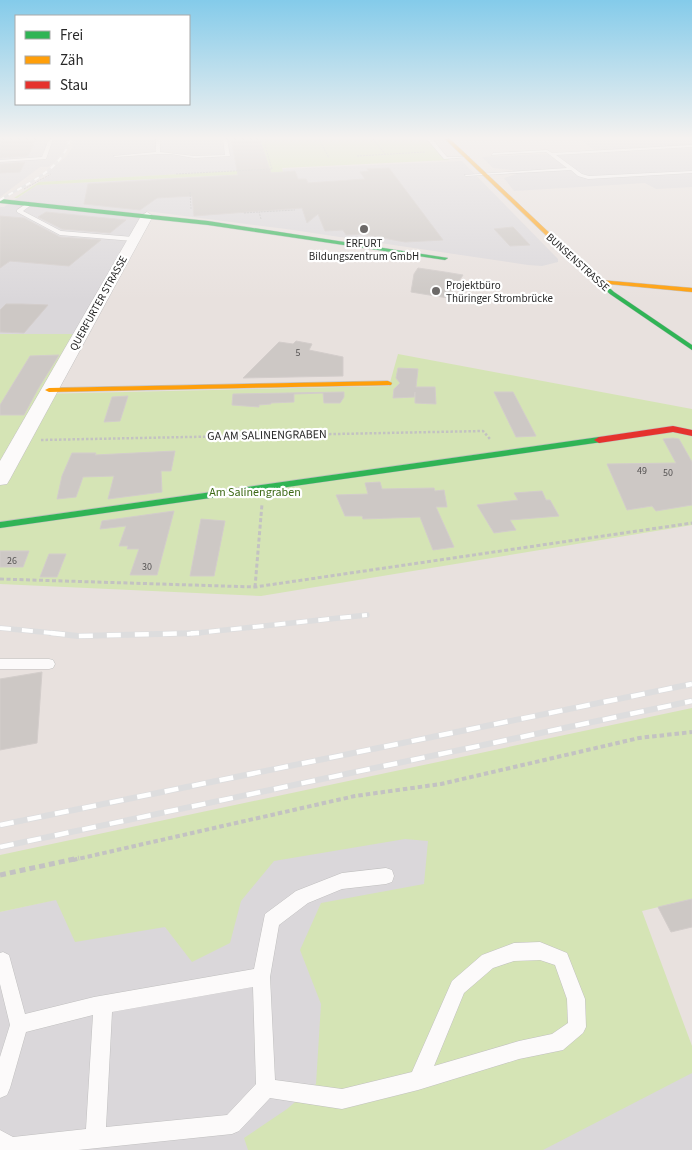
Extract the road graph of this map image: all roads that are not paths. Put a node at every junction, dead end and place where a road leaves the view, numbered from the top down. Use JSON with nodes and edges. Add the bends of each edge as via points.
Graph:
{"nodes":[{"id":1,"x":506,"y":193,"type":"edge"},
{"id":2,"x":0,"y":201,"type":"edge"},
{"id":3,"x":30,"y":204,"type":"junction"},
{"id":4,"x":147,"y":216,"type":"junction"},
{"id":5,"x":133,"y":239,"type":"junction"},
{"id":6,"x":445,"y":258,"type":"dead end"},
{"id":7,"x":600,"y":282,"type":"junction"},
{"id":8,"x":656,"y":286,"type":"junction"},
{"id":9,"x":692,"y":290,"type":"edge"},
{"id":10,"x":627,"y":302,"type":"junction"},
{"id":11,"x":692,"y":348,"type":"edge"},
{"id":12,"x":388,"y":383,"type":"dead end"},
{"id":13,"x":49,"y":390,"type":"junction"},
{"id":14,"x":692,"y":433,"type":"edge"},
{"id":15,"x":0,"y":479,"type":"edge"},
{"id":16,"x":0,"y":525,"type":"edge"},
{"id":17,"x":0,"y":664,"type":"edge"},
{"id":18,"x":49,"y":664,"type":"dead end"},
{"id":19,"x":386,"y":876,"type":"dead end"},
{"id":20,"x":0,"y":962,"type":"edge"},
{"id":21,"x":261,"y":977,"type":"junction"},
{"id":22,"x":102,"y":1005,"type":"junction"},
{"id":23,"x":19,"y":1025,"type":"junction"},
{"id":24,"x":418,"y":1080,"type":"junction"},
{"id":25,"x":0,"y":1088,"type":"edge"},
{"id":26,"x":266,"y":1088,"type":"junction"},
{"id":27,"x":96,"y":1136,"type":"junction"},
{"id":28,"x":0,"y":1140,"type":"edge"}],
"edges":[{"from":1,"to":7,"type":"street","name":"BUNSENSTRASSE"},
{"from":2,"to":3,"type":"street"},
{"from":3,"to":4,"type":"street"},
{"from":3,"to":5,"type":"lane","via":[[19,211],[60,232]]},
{"from":4,"to":5,"type":"street","name":"QUERFURTER STRASSE"},
{"from":4,"to":6,"type":"street","via":[[293,234]]},
{"from":5,"to":13,"type":"street","name":"QUERFURTER STRASSE"},
{"from":7,"to":8,"type":"street"},
{"from":7,"to":10,"type":"street","name":"BUNSENSTRASSE"},
{"from":8,"to":9,"type":"street"},
{"from":8,"to":10,"type":"street","via":[[632,293]]},
{"from":10,"to":11,"type":"street","name":"BUNSENSTRASSE"},
{"from":12,"to":13,"type":"street"},
{"from":13,"to":15,"type":"street"},
{"from":14,"to":16,"type":"street","via":[[673,429]]},
{"from":17,"to":18,"type":"lane"},
{"from":19,"to":21,"type":"lane","via":[[342,881],[302,897],[271,920]]},
{"from":20,"to":23,"type":"lane","via":[[3,961]]},
{"from":21,"to":22,"type":"lane"},
{"from":21,"to":26,"type":"lane"},
{"from":22,"to":23,"type":"lane"},
{"from":22,"to":27,"type":"lane"},
{"from":23,"to":25,"type":"lane"},
{"from":24,"to":24,"type":"lane","via":[[519,1050],[556,1043],[577,1027],[576,1000],[561,959],[540,951],[514,952],[488,960],[458,986]]},
{"from":24,"to":26,"type":"lane","via":[[342,1099]]},
{"from":26,"to":27,"type":"lane","via":[[232,1124]]},
{"from":27,"to":28,"type":"lane","via":[[10,1147]]}]}
